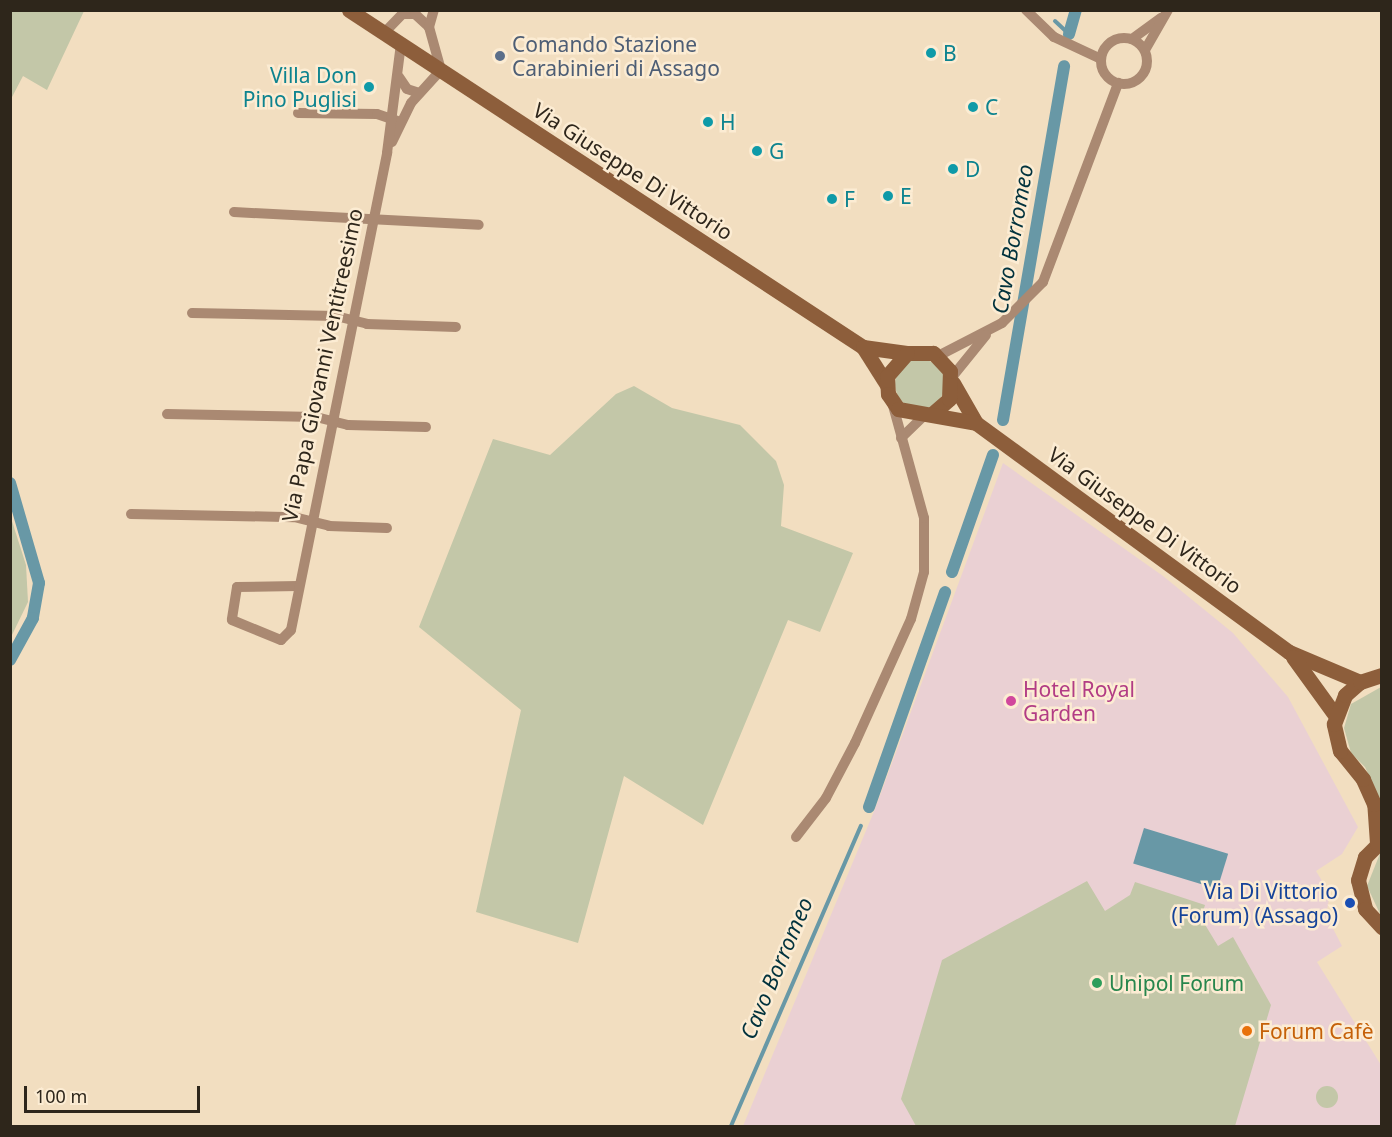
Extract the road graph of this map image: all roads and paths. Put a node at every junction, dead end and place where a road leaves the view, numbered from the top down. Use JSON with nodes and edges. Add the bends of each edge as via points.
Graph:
{"nodes":[{"id":1,"x":349,"y":10,"type":"edge"},
{"id":2,"x":434,"y":10,"type":"edge"},
{"id":3,"x":1026,"y":10,"type":"edge"},
{"id":4,"x":404,"y":12,"type":"edge"},
{"id":5,"x":1166,"y":13,"type":"edge"},
{"id":6,"x":429,"y":27,"type":"junction"},
{"id":7,"x":384,"y":33,"type":"junction"},
{"id":8,"x":1132,"y":39,"type":"junction"},
{"id":9,"x":401,"y":44,"type":"junction"},
{"id":10,"x":1145,"y":50,"type":"junction"},
{"id":11,"x":1101,"y":59,"type":"junction"},
{"id":12,"x":441,"y":70,"type":"junction"},
{"id":13,"x":399,"y":77,"type":"junction"},
{"id":14,"x":1119,"y":83,"type":"junction"},
{"id":15,"x":419,"y":93,"type":"junction"},
{"id":16,"x":298,"y":113,"type":"dead end"},
{"id":17,"x":396,"y":120,"type":"junction"},
{"id":18,"x":234,"y":213,"type":"dead end"},
{"id":19,"x":372,"y":220,"type":"junction"},
{"id":20,"x":479,"y":225,"type":"dead end"},
{"id":21,"x":192,"y":313,"type":"dead end"},
{"id":22,"x":352,"y":320,"type":"junction"},
{"id":23,"x":456,"y":327,"type":"dead end"},
{"id":24,"x":986,"y":334,"type":"junction"},
{"id":25,"x":864,"y":347,"type":"junction"},
{"id":26,"x":907,"y":353,"type":"junction"},
{"id":27,"x":938,"y":356,"type":"junction"},
{"id":28,"x":952,"y":380,"type":"junction"},
{"id":29,"x":886,"y":385,"type":"junction"},
{"id":30,"x":892,"y":401,"type":"junction"},
{"id":31,"x":167,"y":414,"type":"dead end"},
{"id":32,"x":928,"y":415,"type":"junction"},
{"id":33,"x":332,"y":420,"type":"junction"},
{"id":34,"x":976,"y":423,"type":"junction"},
{"id":35,"x":426,"y":427,"type":"dead end"},
{"id":36,"x":901,"y":438,"type":"junction"},
{"id":37,"x":131,"y":514,"type":"dead end"},
{"id":38,"x":310,"y":520,"type":"junction"},
{"id":39,"x":387,"y":528,"type":"dead end"},
{"id":40,"x":298,"y":586,"type":"junction"},
{"id":41,"x":1289,"y":652,"type":"junction"},
{"id":42,"x":1382,"y":675,"type":"edge"},
{"id":43,"x":1360,"y":682,"type":"junction"},
{"id":44,"x":1335,"y":715,"type":"junction"},
{"id":45,"x":796,"y":837,"type":"dead end"},
{"id":46,"x":1379,"y":842,"type":"edge"},
{"id":47,"x":1382,"y":927,"type":"edge"}],
"edges":[{"from":1,"to":7,"type":"main road","name":"Via Giuseppe Di Vittorio"},
{"from":2,"to":6,"type":"street"},
{"from":3,"to":11,"type":"street","via":[[1054,37]]},
{"from":4,"to":6,"type":"street","via":[[415,14]]},
{"from":4,"to":7,"type":"street"},
{"from":5,"to":8,"type":"street"},
{"from":5,"to":10,"type":"street"},
{"from":6,"to":12,"type":"street"},
{"from":7,"to":9,"type":"main road","name":"Via Giuseppe Di Vittorio"},
{"from":8,"to":10,"type":"street"},
{"from":8,"to":11,"type":"street","via":[[1112,41]]},
{"from":9,"to":12,"type":"main road","name":"Via Giuseppe Di Vittorio"},
{"from":9,"to":13,"type":"street","name":"Via Papa Giovanni Ventitreesimo"},
{"from":10,"to":14,"type":"street","via":[[1145,72],[1134,82]]},
{"from":11,"to":14,"type":"street","via":[[1106,74]]},
{"from":12,"to":15,"type":"street","name":"Via Papa Giovanni Ventitreesimo"},
{"from":12,"to":25,"type":"main road","name":"Via Giuseppe Di Vittorio"},
{"from":13,"to":15,"type":"street","via":[[407,89]]},
{"from":13,"to":17,"type":"street","name":"Via Papa Giovanni Ventitreesimo"},
{"from":14,"to":24,"type":"street","via":[[1038,289]]},
{"from":15,"to":17,"type":"street","name":"Via Papa Giovanni Ventitreesimo"},
{"from":16,"to":17,"type":"street"},
{"from":17,"to":19,"type":"street","name":"Via Papa Giovanni Ventitreesimo"},
{"from":18,"to":19,"type":"street"},
{"from":19,"to":20,"type":"street"},
{"from":19,"to":22,"type":"street","name":"Via Papa Giovanni Ventitreesimo"},
{"from":21,"to":22,"type":"street"},
{"from":22,"to":23,"type":"street"},
{"from":22,"to":33,"type":"street","name":"Via Papa Giovanni Ventitreesimo"},
{"from":24,"to":27,"type":"street"},
{"from":24,"to":28,"type":"street"},
{"from":25,"to":26,"type":"main road","name":"Via Giuseppe Di Vittorio"},
{"from":25,"to":29,"type":"main road","name":"Via Giuseppe Di Vittorio"},
{"from":26,"to":27,"type":"main road"},
{"from":26,"to":29,"type":"main road","via":[[892,366]]},
{"from":27,"to":28,"type":"main road"},
{"from":28,"to":32,"type":"main road","via":[[946,404]]},
{"from":28,"to":34,"type":"main road"},
{"from":29,"to":30,"type":"main road"},
{"from":30,"to":32,"type":"main road","via":[[906,414]]},
{"from":30,"to":36,"type":"street"},
{"from":31,"to":33,"type":"street"},
{"from":32,"to":34,"type":"main road"},
{"from":32,"to":36,"type":"street"},
{"from":33,"to":35,"type":"street"},
{"from":33,"to":38,"type":"street","name":"Via Papa Giovanni Ventitreesimo"},
{"from":34,"to":41,"type":"main road","name":"Via Giuseppe Di Vittorio"},
{"from":36,"to":45,"type":"street","via":[[924,518],[924,572],[911,620],[855,743],[826,798]]},
{"from":37,"to":38,"type":"street"},
{"from":38,"to":39,"type":"street"},
{"from":38,"to":40,"type":"street","name":"Via Papa Giovanni Ventitreesimo"},
{"from":40,"to":40,"type":"street","name":"Via Papa Giovanni Ventitreesimo","via":[[291,630],[281,640],[232,620],[237,587]]},
{"from":41,"to":43,"type":"main road","name":"Via Giuseppe Di Vittorio"},
{"from":41,"to":44,"type":"main road","name":"Via Giuseppe Di Vittorio"},
{"from":42,"to":43,"type":"main road"},
{"from":43,"to":44,"type":"main road","via":[[1345,694]]},
{"from":44,"to":46,"type":"main road","via":[[1336,742],[1374,804]]},
{"from":46,"to":47,"type":"main road","via":[[1363,862],[1359,886],[1365,909]]}]}
